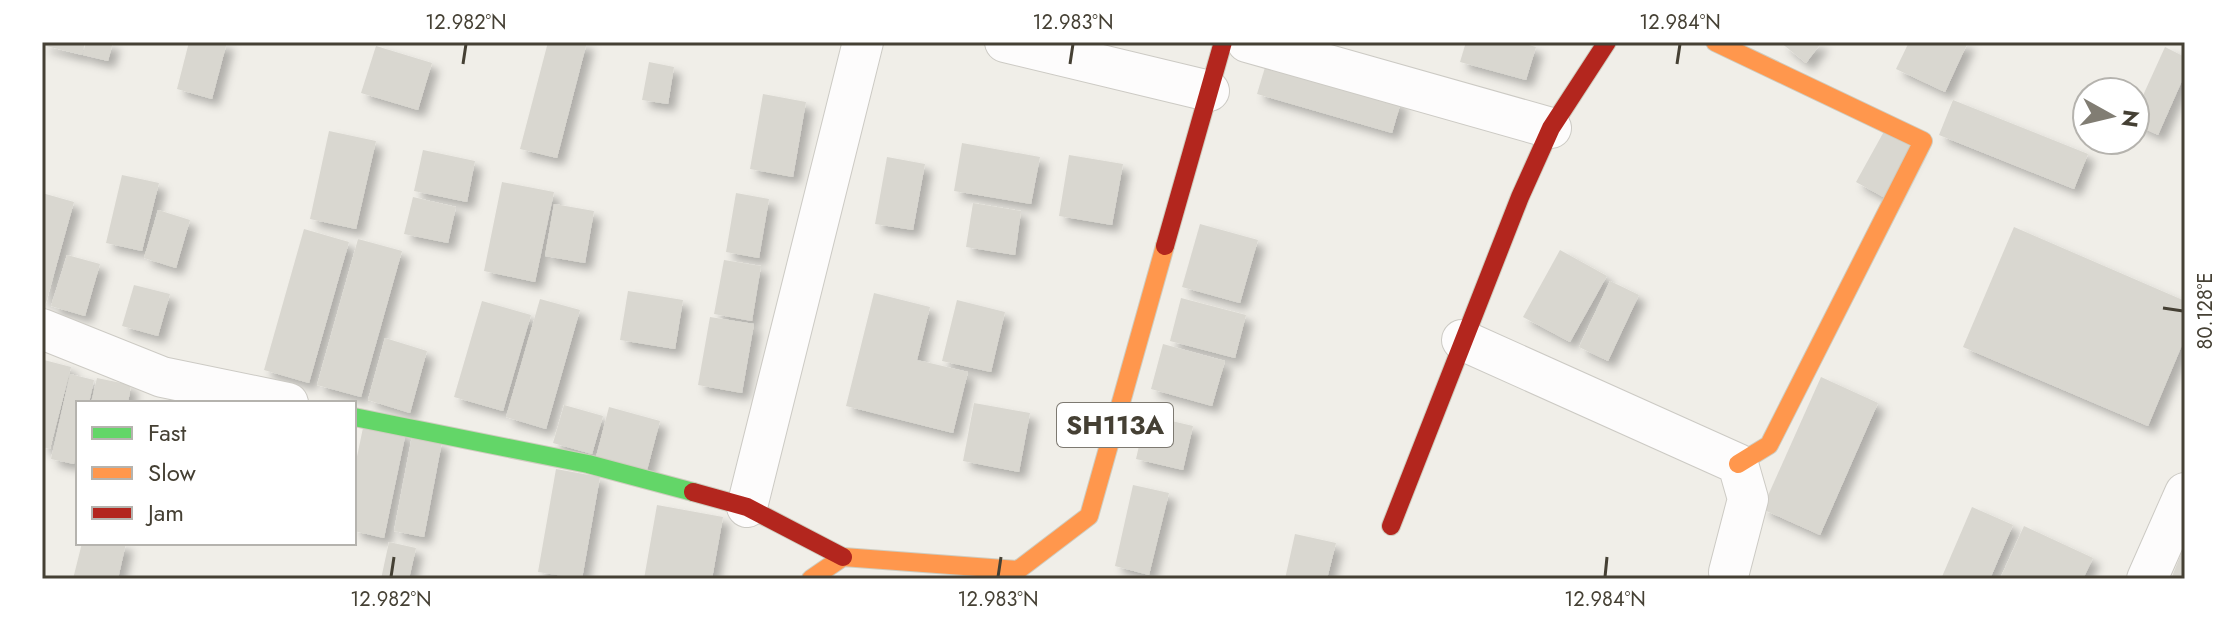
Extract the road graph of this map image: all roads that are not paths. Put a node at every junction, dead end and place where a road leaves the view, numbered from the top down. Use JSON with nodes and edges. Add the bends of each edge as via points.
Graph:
{"nodes":[{"id":1,"x":863,"y":42,"type":"edge"},
{"id":2,"x":1005,"y":42,"type":"edge"},
{"id":3,"x":1223,"y":42,"type":"edge"},
{"id":4,"x":1247,"y":42,"type":"edge"},
{"id":5,"x":1607,"y":42,"type":"edge"},
{"id":6,"x":1715,"y":42,"type":"edge"},
{"id":7,"x":1209,"y":91,"type":"junction"},
{"id":8,"x":1551,"y":128,"type":"junction"},
{"id":9,"x":42,"y":329,"type":"edge"},
{"id":10,"x":1462,"y":340,"type":"junction"},
{"id":11,"x":278,"y":401,"type":"edge"},
{"id":12,"x":356,"y":417,"type":"edge"},
{"id":13,"x":1738,"y":464,"type":"junction"},
{"id":14,"x":2185,"y":493,"type":"edge"},
{"id":15,"x":747,"y":507,"type":"junction"},
{"id":16,"x":1391,"y":526,"type":"dead end"},
{"id":17,"x":843,"y":557,"type":"junction"},
{"id":18,"x":1034,"y":574,"type":"edge"},
{"id":19,"x":1734,"y":577,"type":"edge"},
{"id":20,"x":811,"y":579,"type":"edge"},
{"id":21,"x":2147,"y":579,"type":"edge"}],
"edges":[{"from":1,"to":15,"type":"street"},
{"from":2,"to":7,"type":"street"},
{"from":3,"to":7,"type":"street","number":"SH113A"},
{"from":4,"to":8,"type":"street"},
{"from":5,"to":8,"type":"street"},
{"from":6,"to":13,"type":"street","via":[[1923,141],[1769,445]]},
{"from":7,"to":18,"type":"street","number":"SH113A","via":[[1089,516]]},
{"from":8,"to":10,"type":"street"},
{"from":9,"to":11,"type":"street","via":[[162,377]]},
{"from":10,"to":13,"type":"street"},
{"from":10,"to":16,"type":"street"},
{"from":12,"to":15,"type":"street","via":[[588,464]]},
{"from":13,"to":19,"type":"street","via":[[1748,499]]},
{"from":14,"to":21,"type":"street"},
{"from":15,"to":17,"type":"street"},
{"from":17,"to":18,"type":"street","number":"SH113A"},
{"from":17,"to":20,"type":"street"}]}
